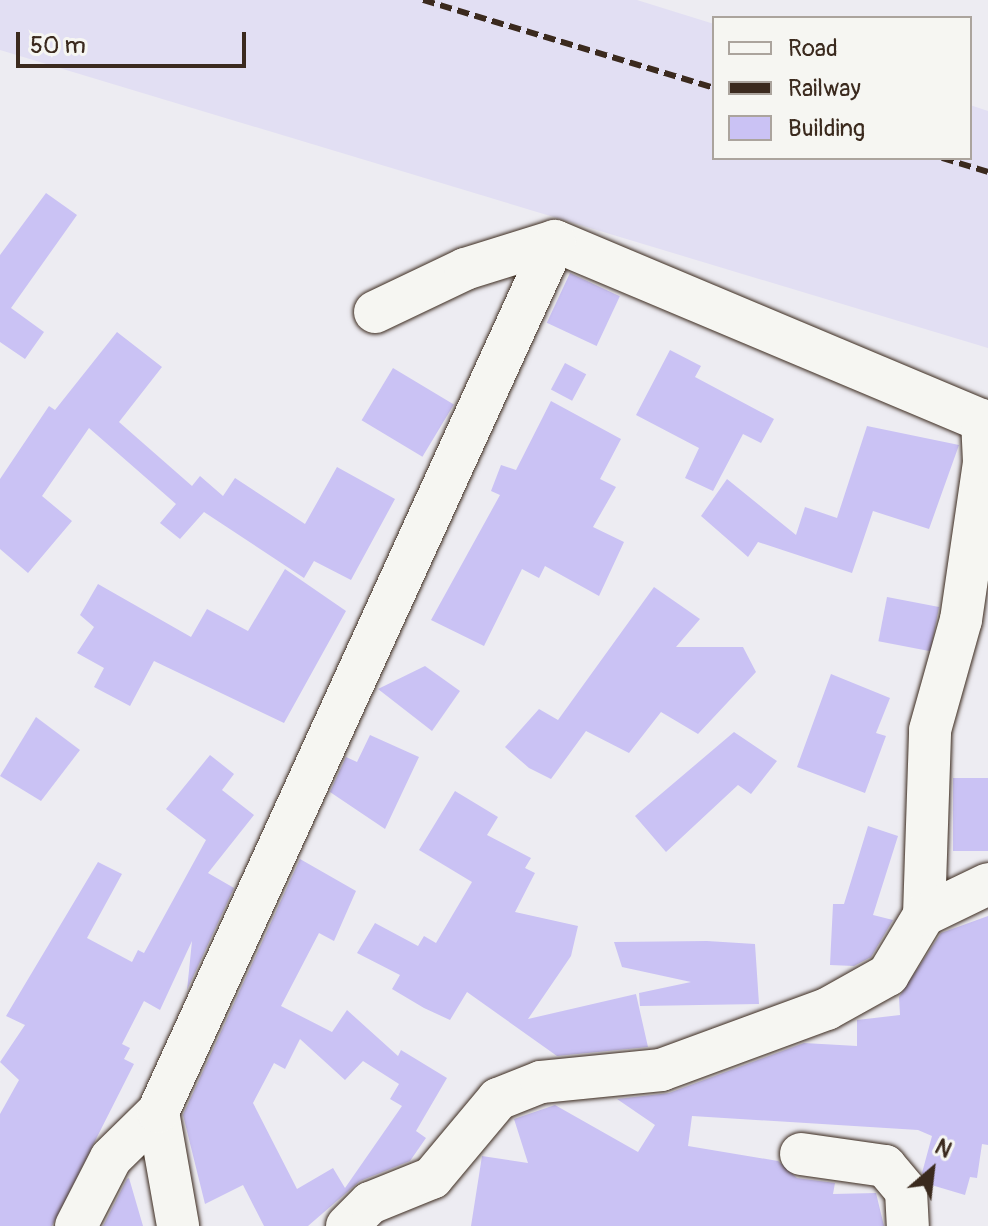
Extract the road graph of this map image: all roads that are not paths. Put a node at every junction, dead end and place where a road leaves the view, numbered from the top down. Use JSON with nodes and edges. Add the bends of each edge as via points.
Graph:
{"nodes":[{"id":1,"x":555,"y":241,"type":"junction"},
{"id":2,"x":375,"y":312,"type":"dead end"},
{"id":3,"x":985,"y":422,"type":"edge"},
{"id":4,"x":988,"y":884,"type":"edge"},
{"id":5,"x":924,"y":915,"type":"junction"},
{"id":6,"x":158,"y":1112,"type":"junction"},
{"id":7,"x":801,"y":1154,"type":"dead end"},
{"id":8,"x":76,"y":1226,"type":"edge"},
{"id":9,"x":178,"y":1226,"type":"edge"},
{"id":10,"x":347,"y":1226,"type":"edge"},
{"id":11,"x":908,"y":1226,"type":"edge"}],
"edges":[{"from":1,"to":2,"type":"street","via":[[465,269]]},
{"from":1,"to":3,"type":"street"},
{"from":1,"to":6,"type":"street"},
{"from":3,"to":5,"type":"street","via":[[961,620],[930,730]]},
{"from":4,"to":5,"type":"street"},
{"from":5,"to":10,"type":"street","via":[[888,975],[798,1022],[661,1070],[541,1082],[498,1099],[432,1178],[370,1203]]},
{"from":6,"to":8,"type":"street","via":[[111,1158]]},
{"from":6,"to":9,"type":"street"},
{"from":7,"to":11,"type":"street","via":[[885,1166],[906,1191]]}]}
